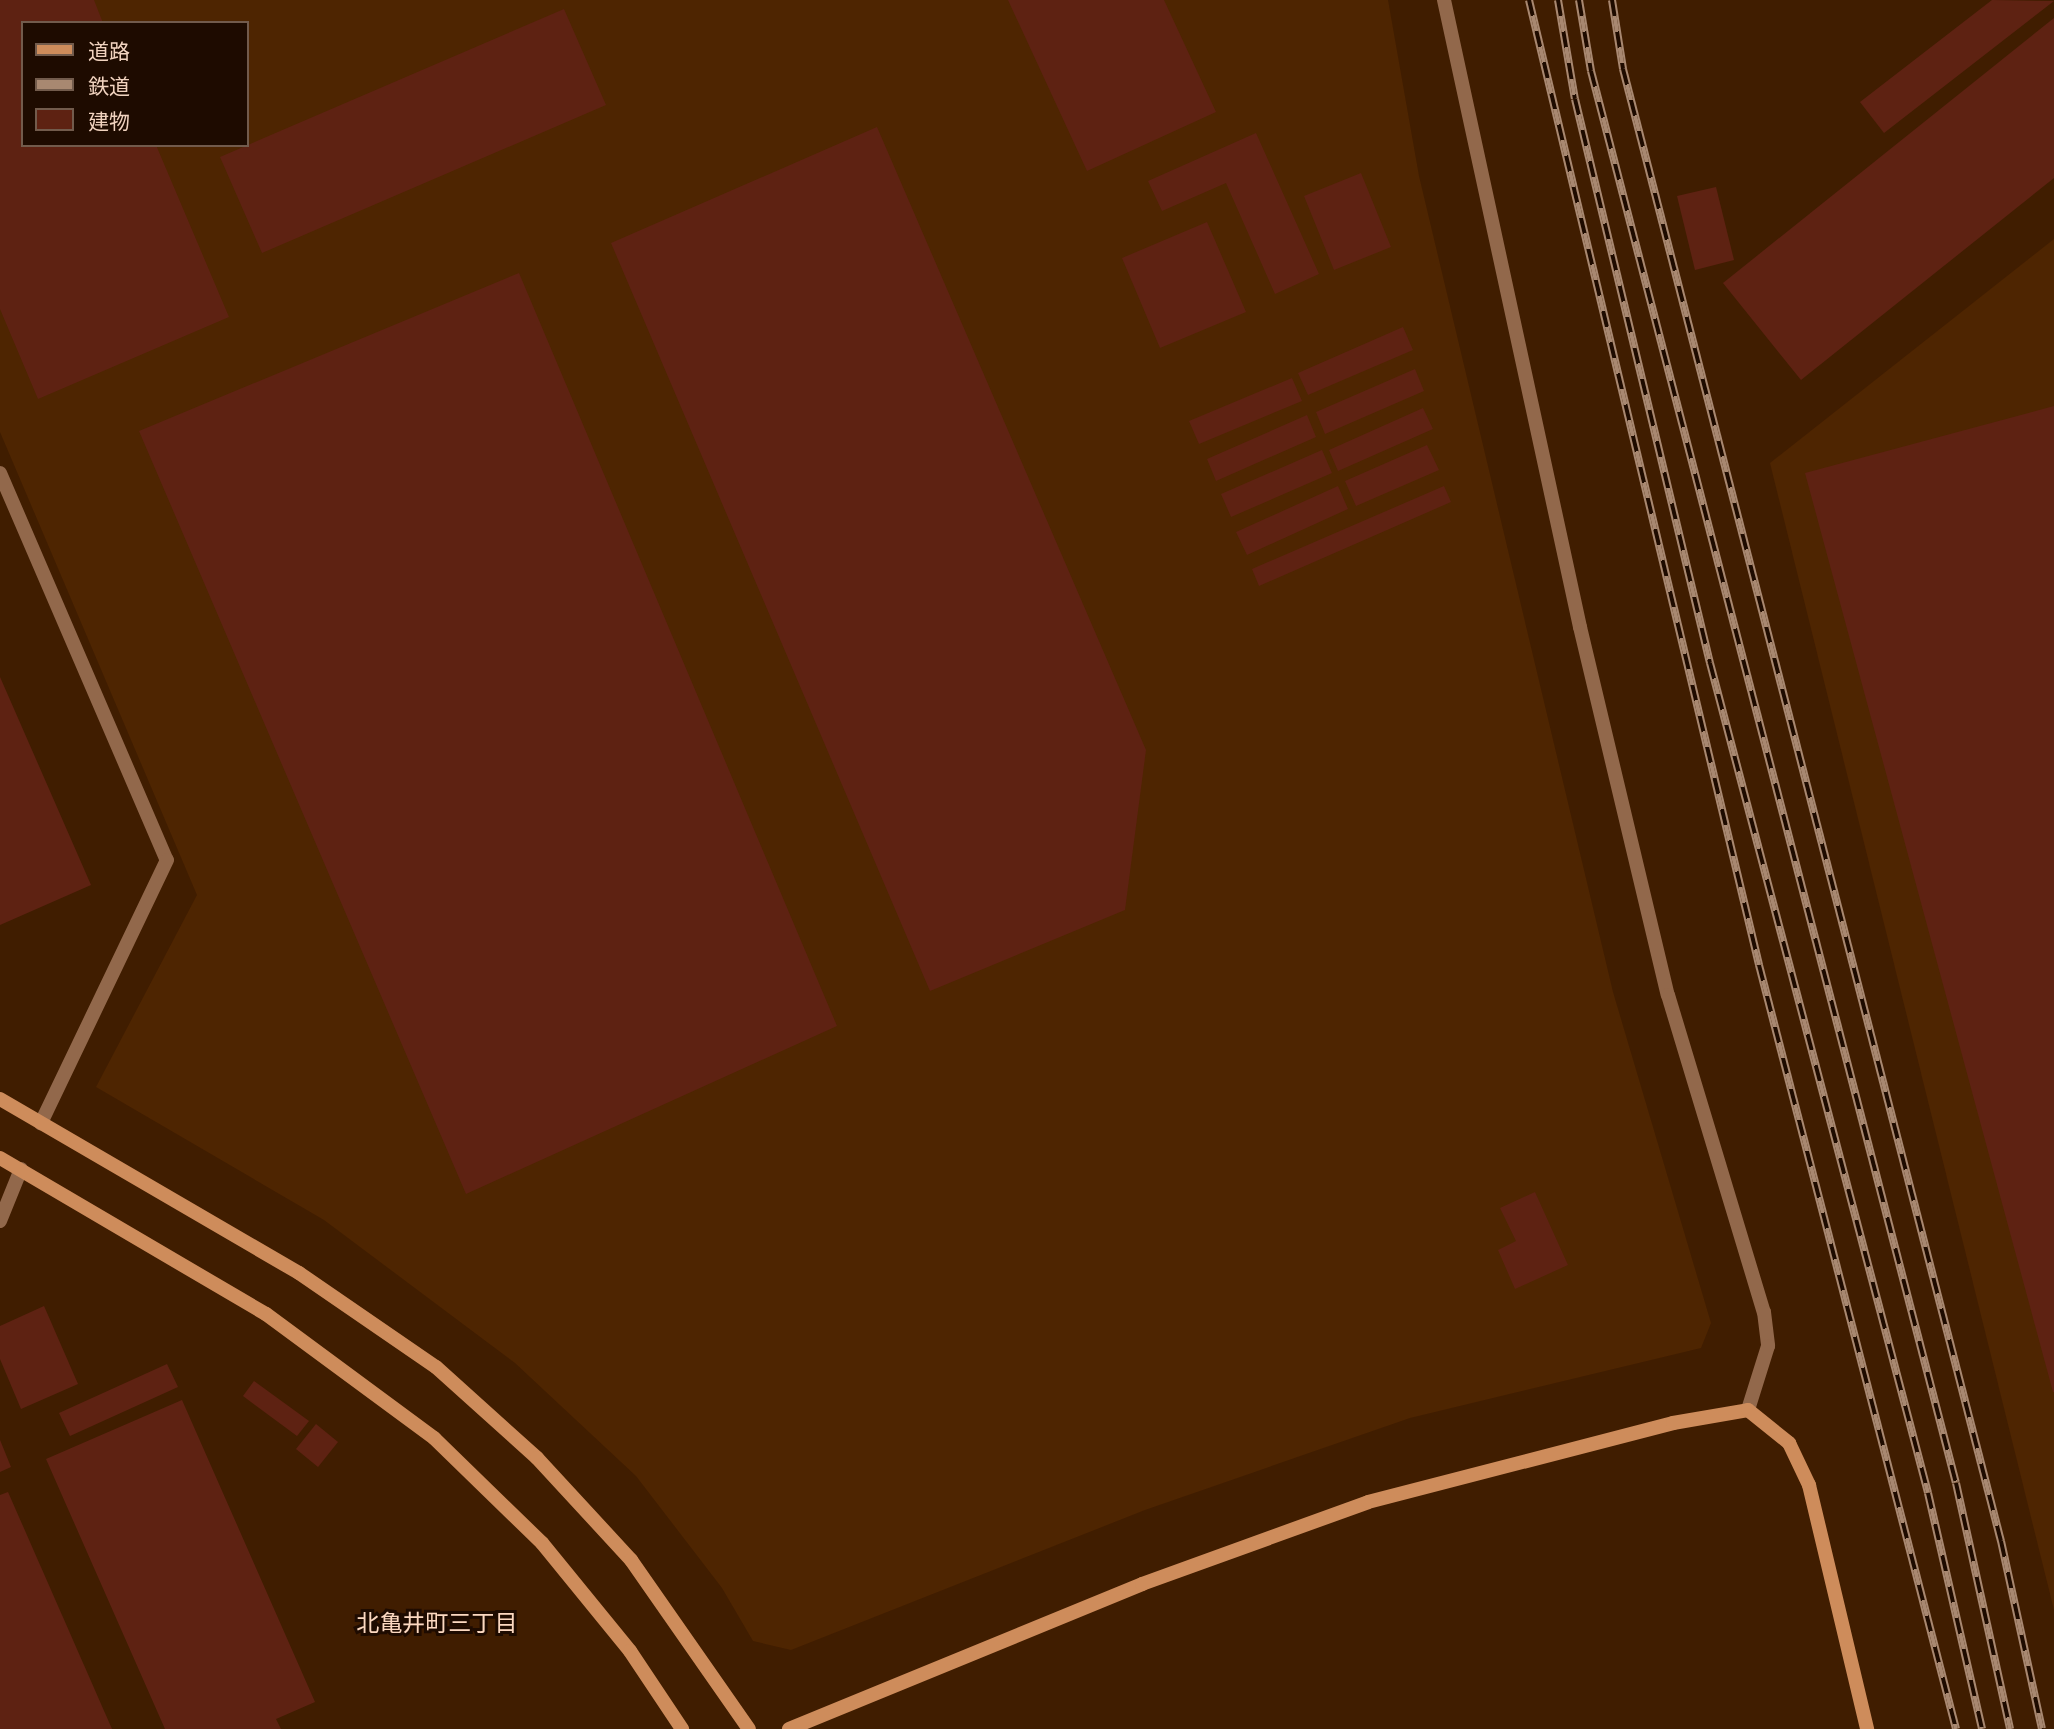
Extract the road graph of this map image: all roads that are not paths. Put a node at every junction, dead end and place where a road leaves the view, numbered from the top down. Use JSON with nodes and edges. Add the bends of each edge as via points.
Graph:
{"nodes":[{"id":1,"x":1444,"y":0,"type":"edge"},
{"id":2,"x":0,"y":472,"type":"edge"},
{"id":3,"x":0,"y":1099,"type":"edge"},
{"id":4,"x":41,"y":1123,"type":"junction"},
{"id":5,"x":0,"y":1158,"type":"edge"},
{"id":6,"x":21,"y":1169,"type":"junction"},
{"id":7,"x":0,"y":1221,"type":"edge"},
{"id":8,"x":1748,"y":1410,"type":"junction"},
{"id":9,"x":682,"y":1729,"type":"edge"},
{"id":10,"x":749,"y":1729,"type":"edge"},
{"id":11,"x":789,"y":1729,"type":"edge"},
{"id":12,"x":1867,"y":1729,"type":"edge"}],
"edges":[{"from":1,"to":8,"type":"street","via":[[1580,627],[1668,995],[1764,1312],[1768,1346]]},
{"from":2,"to":4,"type":"street","via":[[167,860]]},
{"from":3,"to":4,"type":"street"},
{"from":4,"to":10,"type":"street","via":[[299,1273],[436,1367],[537,1458],[631,1560]]},
{"from":5,"to":6,"type":"street"},
{"from":6,"to":7,"type":"street"},
{"from":6,"to":9,"type":"street","via":[[266,1314],[435,1438],[542,1543]]},
{"from":8,"to":11,"type":"street","via":[[1673,1423],[1368,1502],[1142,1584]]},
{"from":8,"to":12,"type":"street","via":[[1789,1443],[1809,1485]]}]}
